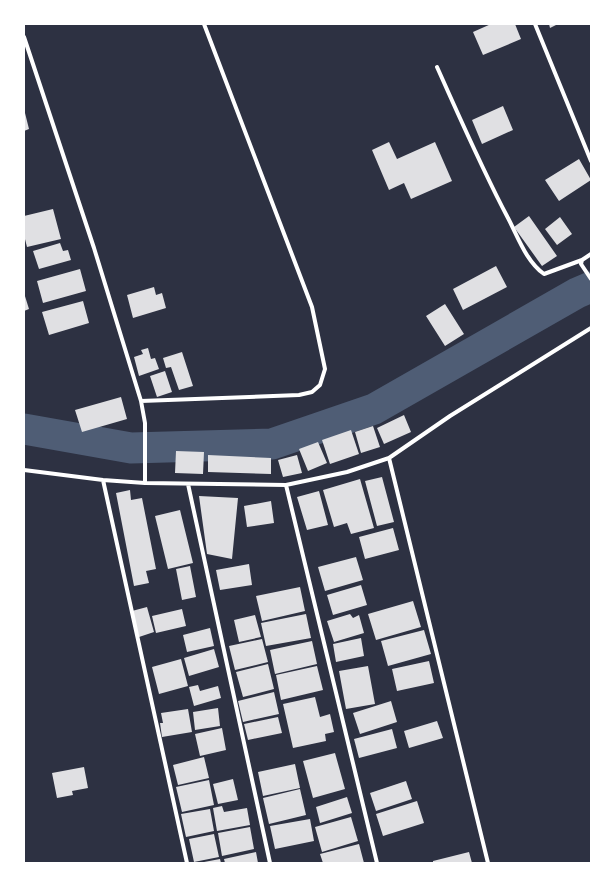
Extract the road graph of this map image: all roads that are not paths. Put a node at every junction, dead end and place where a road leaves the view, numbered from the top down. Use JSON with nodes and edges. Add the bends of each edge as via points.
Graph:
{"nodes":[{"id":1,"x":204,"y":24,"type":"edge"},
{"id":2,"x":535,"y":24,"type":"edge"},
{"id":3,"x":24,"y":37,"type":"edge"},
{"id":4,"x":437,"y":67,"type":"dead end"},
{"id":5,"x":591,"y":160,"type":"edge"},
{"id":6,"x":591,"y":254,"type":"edge"},
{"id":7,"x":582,"y":260,"type":"junction"},
{"id":8,"x":591,"y":279,"type":"edge"},
{"id":9,"x":591,"y":328,"type":"edge"},
{"id":10,"x":141,"y":401,"type":"junction"},
{"id":11,"x":389,"y":458,"type":"junction"},
{"id":12,"x":24,"y":470,"type":"edge"},
{"id":13,"x":103,"y":480,"type":"junction"},
{"id":14,"x":145,"y":483,"type":"junction"},
{"id":15,"x":188,"y":484,"type":"junction"},
{"id":16,"x":286,"y":484,"type":"junction"},
{"id":17,"x":187,"y":863,"type":"edge"},
{"id":18,"x":270,"y":863,"type":"edge"},
{"id":19,"x":377,"y":863,"type":"edge"},
{"id":20,"x":488,"y":863,"type":"edge"}],
"edges":[{"from":1,"to":10,"type":"street","via":[[312,307],[325,370],[320,385],[312,392],[299,395]]},
{"from":2,"to":5,"type":"street"},
{"from":3,"to":10,"type":"street","via":[[94,248]]},
{"from":4,"to":7,"type":"street","via":[[481,165],[526,253],[537,269],[544,274]]},
{"from":6,"to":7,"type":"street"},
{"from":7,"to":8,"type":"street","via":[[581,264]]},
{"from":9,"to":11,"type":"street","via":[[450,416]]},
{"from":10,"to":14,"type":"street","via":[[145,422]]},
{"from":11,"to":16,"type":"street","via":[[346,472]]},
{"from":11,"to":20,"type":"street"},
{"from":12,"to":13,"type":"street"},
{"from":13,"to":14,"type":"street"},
{"from":13,"to":17,"type":"street"},
{"from":14,"to":15,"type":"street"},
{"from":15,"to":16,"type":"street"},
{"from":15,"to":18,"type":"street"},
{"from":16,"to":19,"type":"street"}]}
